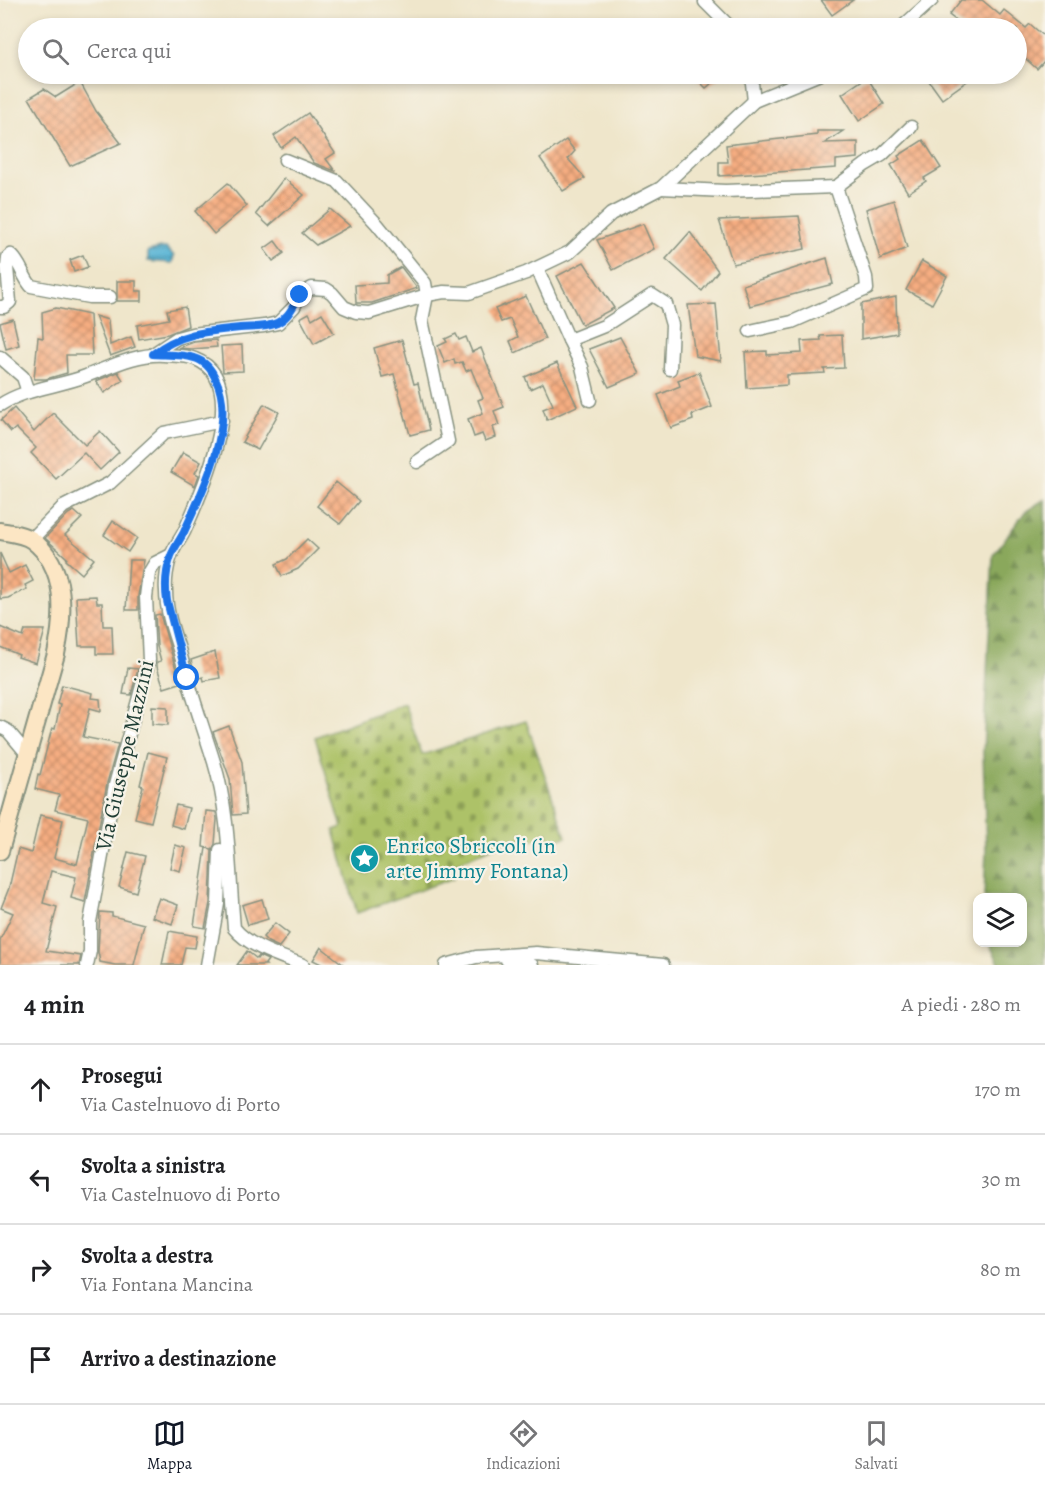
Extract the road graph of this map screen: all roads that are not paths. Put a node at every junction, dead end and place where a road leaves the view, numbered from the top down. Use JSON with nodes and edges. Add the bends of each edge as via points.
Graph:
{"nodes":[{"id":1,"x":706,"y":0,"type":"edge"},
{"id":2,"x":932,"y":0,"type":"edge"},
{"id":3,"x":721,"y":18,"type":"edge"},
{"id":4,"x":912,"y":18,"type":"edge"},
{"id":5,"x":752,"y":84,"type":"edge"},
{"id":6,"x":796,"y":84,"type":"edge"},
{"id":7,"x":754,"y":101,"type":"junction"},
{"id":8,"x":911,"y":127,"type":"dead end"},
{"id":9,"x":285,"y":160,"type":"dead end"},
{"id":10,"x":661,"y":188,"type":"junction"},
{"id":11,"x":836,"y":188,"type":"junction"},
{"id":12,"x":537,"y":268,"type":"junction"},
{"id":13,"x":427,"y":295,"type":"junction"},
{"id":14,"x":110,"y":297,"type":"dead end"},
{"id":15,"x":0,"y":307,"type":"edge"},
{"id":16,"x":750,"y":331,"type":"dead end"},
{"id":17,"x":569,"y":339,"type":"junction"},
{"id":18,"x":153,"y":354,"type":"junction"},
{"id":19,"x":0,"y":357,"type":"edge"},
{"id":20,"x":670,"y":369,"type":"dead end"},
{"id":21,"x":28,"y":392,"type":"junction"},
{"id":22,"x":590,"y":400,"type":"dead end"},
{"id":23,"x":0,"y":405,"type":"edge"},
{"id":24,"x":222,"y":422,"type":"junction"},
{"id":25,"x":417,"y":462,"type":"dead end"},
{"id":26,"x":0,"y":531,"type":"edge"},
{"id":27,"x":31,"y":540,"type":"junction"},
{"id":28,"x":171,"y":555,"type":"junction"},
{"id":29,"x":0,"y":727,"type":"edge"},
{"id":30,"x":28,"y":755,"type":"junction"},
{"id":31,"x":225,"y":812,"type":"junction"},
{"id":32,"x":0,"y":851,"type":"edge"},
{"id":33,"x":476,"y":957,"type":"junction"},
{"id":34,"x":87,"y":965,"type":"edge"},
{"id":35,"x":207,"y":965,"type":"edge"},
{"id":36,"x":303,"y":965,"type":"edge"},
{"id":37,"x":446,"y":965,"type":"edge"},
{"id":38,"x":532,"y":965,"type":"edge"},
{"id":39,"x":663,"y":965,"type":"edge"}],
"edges":[{"from":1,"to":3,"type":"street"},
{"from":2,"to":4,"type":"street"},
{"from":5,"to":7,"type":"street"},
{"from":6,"to":7,"type":"street"},
{"from":7,"to":10,"type":"street"},
{"from":8,"to":11,"type":"street","via":[[882,155]]},
{"from":9,"to":13,"type":"street","via":[[337,181],[416,271],[425,283]]},
{"from":10,"to":11,"type":"street"},
{"from":10,"to":12,"type":"street","via":[[611,214],[570,252]]},
{"from":11,"to":16,"type":"street","via":[[867,289],[792,322]]},
{"from":12,"to":13,"type":"street","via":[[469,293]]},
{"from":12,"to":17,"type":"street"},
{"from":13,"to":18,"type":"street","via":[[369,312],[356,312],[344,307],[326,289],[312,288],[300,295],[278,322],[192,334],[177,338]]},
{"from":13,"to":25,"type":"street","via":[[422,320],[448,441]]},
{"from":14,"to":15,"type":"street","via":[[31,286],[11,255],[7,267],[9,302]]},
{"from":17,"to":20,"type":"street","via":[[604,326],[652,295],[666,304],[672,325]]},
{"from":17,"to":22,"type":"street","via":[[582,367]]},
{"from":18,"to":21,"type":"street"},
{"from":18,"to":24,"type":"street","via":[[194,358],[207,366],[222,397]]},
{"from":19,"to":21,"type":"street","via":[[23,377]]},
{"from":21,"to":23,"type":"street"},
{"from":24,"to":27,"type":"street","via":[[164,433],[110,483],[63,507]]},
{"from":24,"to":28,"type":"street","via":[[208,476]]},
{"from":26,"to":27,"type":"street"},
{"from":27,"to":30,"type":"street","via":[[56,573],[63,606],[56,654]]},
{"from":28,"to":31,"type":"street","via":[[166,591],[171,622],[214,762]]},
{"from":28,"to":34,"type":"street","name":"Via Giuseppe Mazzini","via":[[155,563],[149,573],[148,660],[115,785],[90,922]]},
{"from":29,"to":30,"type":"street"},
{"from":30,"to":32,"type":"street"},
{"from":31,"to":35,"type":"street","via":[[222,810],[218,904]]},
{"from":31,"to":36,"type":"street","via":[[234,928],[252,942]]},
{"from":33,"to":37,"type":"street"},
{"from":33,"to":38,"type":"street"},
{"from":33,"to":39,"type":"street","via":[[536,953]]}]}
